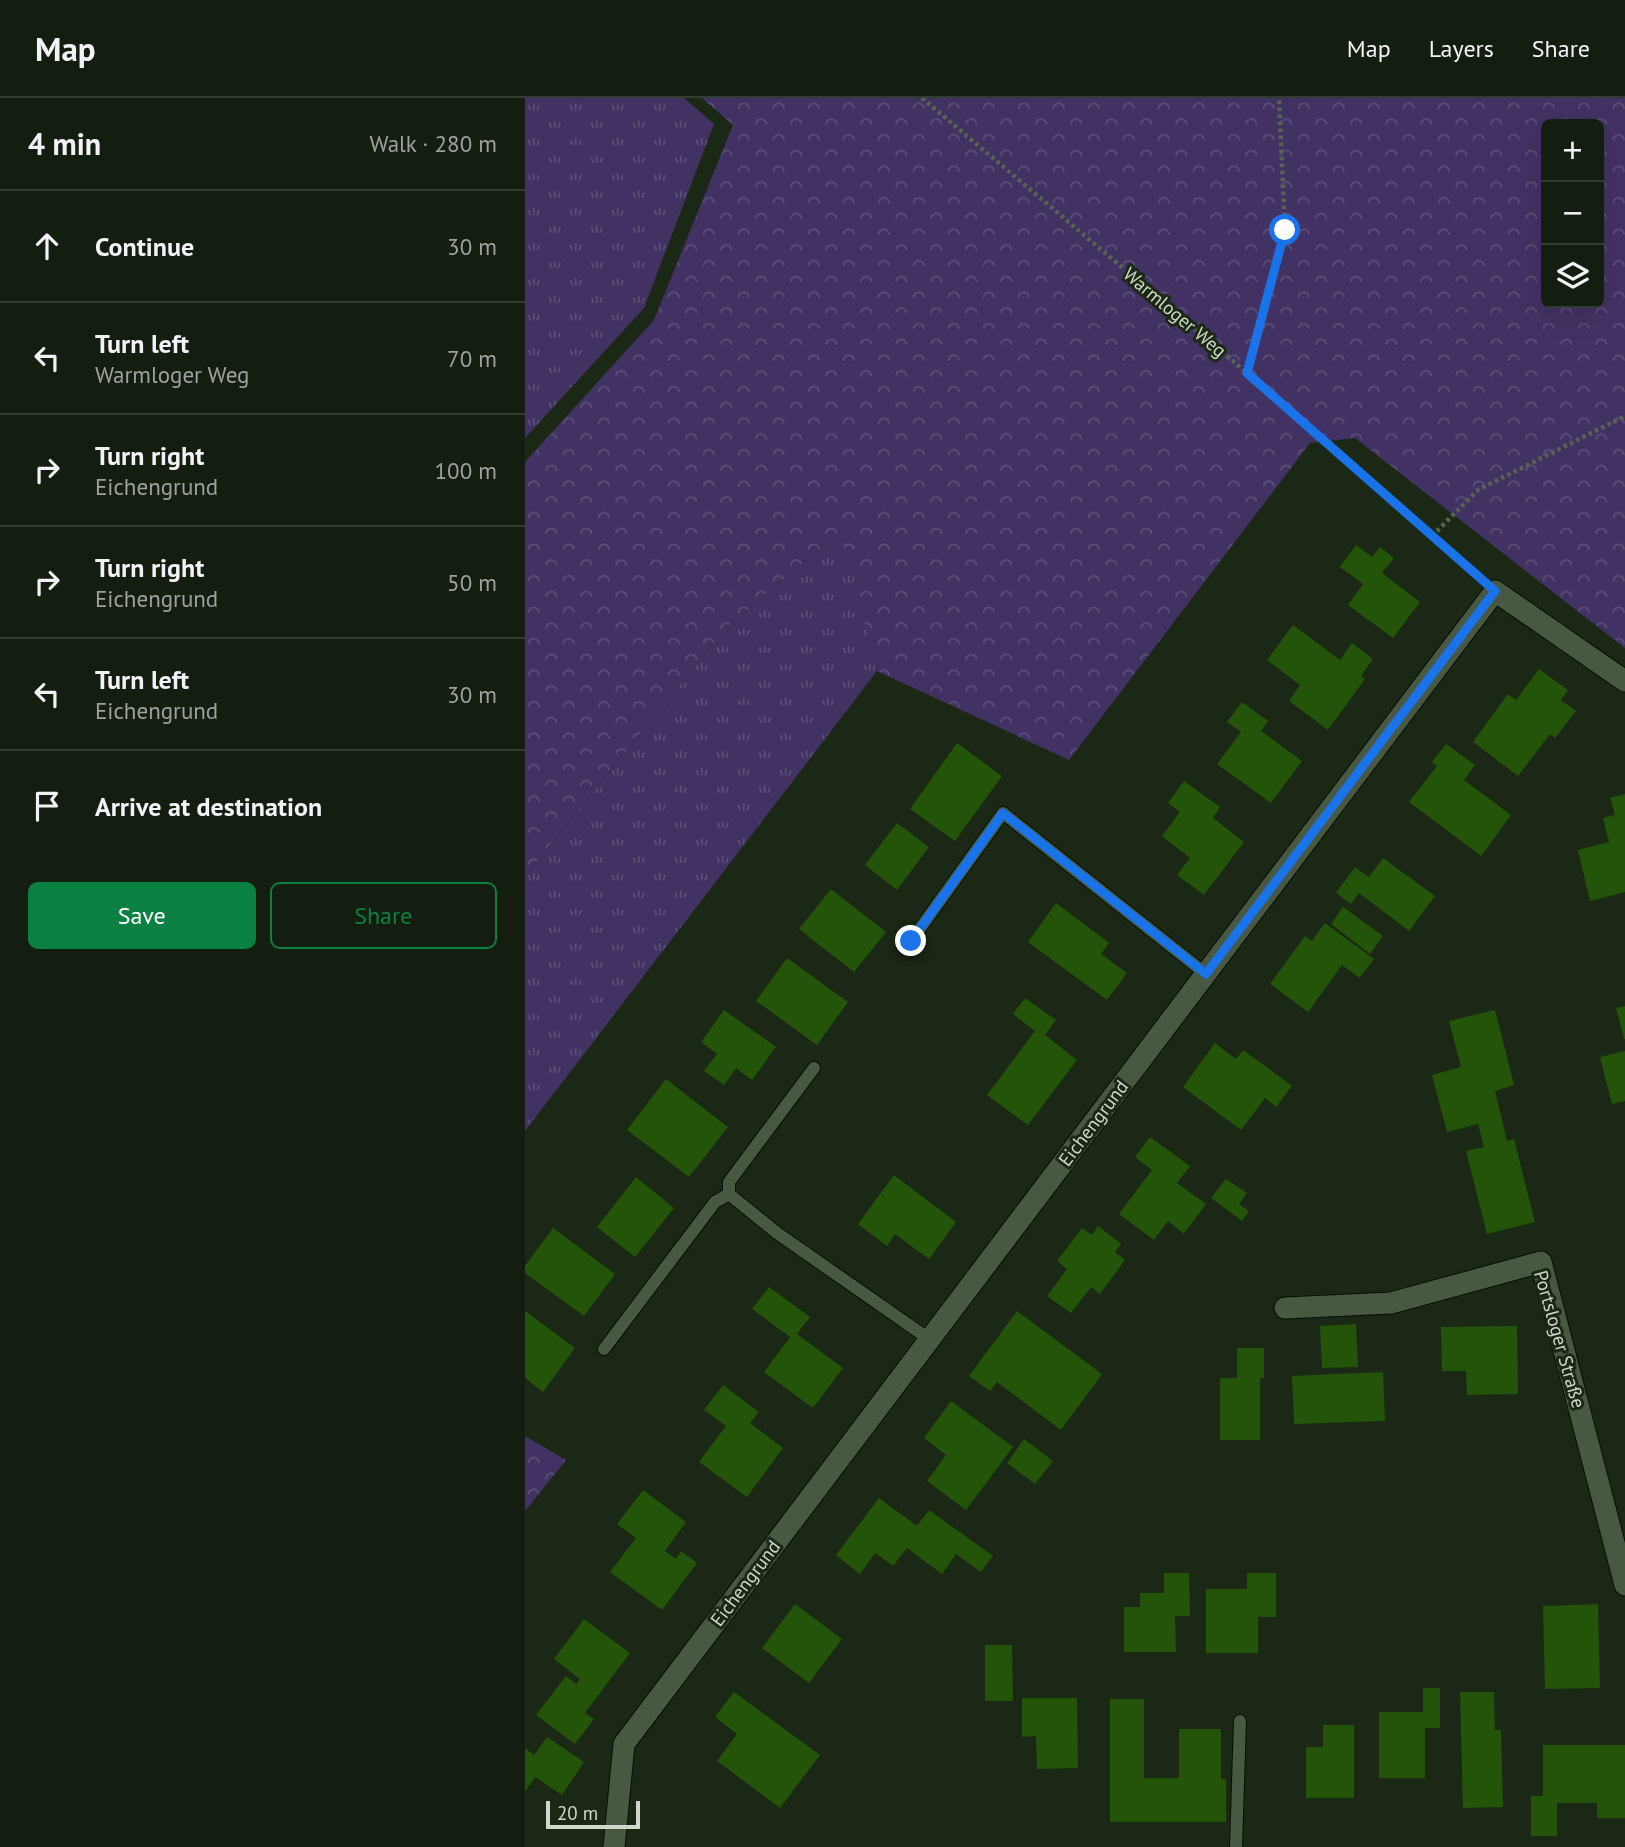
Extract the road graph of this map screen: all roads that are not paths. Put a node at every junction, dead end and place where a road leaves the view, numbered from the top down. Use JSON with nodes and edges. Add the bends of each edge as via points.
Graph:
{"nodes":[{"id":1,"x":1625,"y":681,"type":"edge"},
{"id":2,"x":911,"y":941,"type":"dead end"},
{"id":3,"x":1206,"y":974,"type":"junction"},
{"id":4,"x":814,"y":1069,"type":"dead end"},
{"id":5,"x":729,"y":1194,"type":"junction"},
{"id":6,"x":1285,"y":1308,"type":"dead end"},
{"id":7,"x":929,"y":1339,"type":"junction"},
{"id":8,"x":604,"y":1349,"type":"dead end"},
{"id":9,"x":1625,"y":1585,"type":"edge"},
{"id":10,"x":1240,"y":1721,"type":"dead end"},
{"id":11,"x":614,"y":1847,"type":"edge"},
{"id":12,"x":1235,"y":1847,"type":"edge"}],
"edges":[{"from":1,"to":3,"type":"street","name":"Eichengrund","via":[[1495,591]]},
{"from":2,"to":3,"type":"lane","via":[[1003,813]]},
{"from":3,"to":7,"type":"street","name":"Eichengrund"},
{"from":4,"to":5,"type":"lane","via":[[729,1182]]},
{"from":5,"to":7,"type":"lane"},
{"from":5,"to":8,"type":"lane","via":[[715,1202]]},
{"from":6,"to":9,"type":"street","name":"Portsloger Straße","via":[[1391,1303],[1542,1262]]},
{"from":7,"to":11,"type":"street","name":"Eichengrund","via":[[624,1744]]},
{"from":10,"to":12,"type":"lane"}]}
